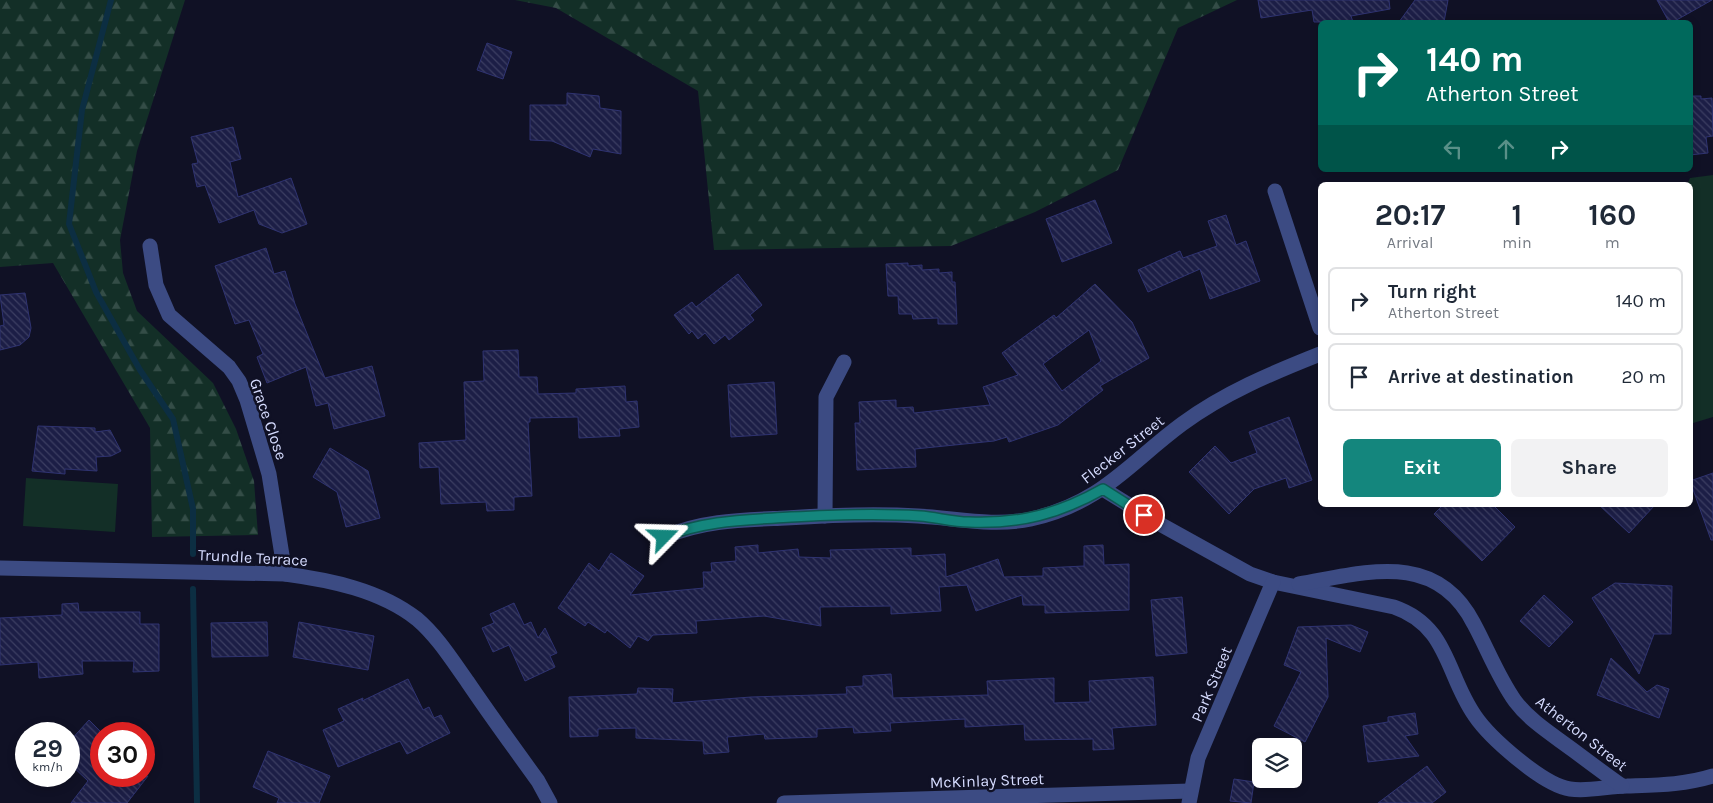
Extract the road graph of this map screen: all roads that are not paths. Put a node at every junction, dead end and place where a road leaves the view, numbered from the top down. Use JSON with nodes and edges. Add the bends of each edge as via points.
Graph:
{"nodes":[{"id":1,"x":1275,"y":191,"type":"dead end"},
{"id":2,"x":150,"y":246,"type":"dead end"},
{"id":3,"x":1318,"y":322,"type":"edge"},
{"id":4,"x":1318,"y":355,"type":"edge"},
{"id":5,"x":844,"y":362,"type":"dead end"},
{"id":6,"x":1103,"y":489,"type":"junction"},
{"id":7,"x":825,"y":516,"type":"junction"},
{"id":8,"x":664,"y":537,"type":"dead end"},
{"id":9,"x":0,"y":568,"type":"edge"},
{"id":10,"x":285,"y":574,"type":"junction"},
{"id":11,"x":1274,"y":582,"type":"junction"},
{"id":12,"x":1292,"y":584,"type":"junction"},
{"id":13,"x":1713,"y":776,"type":"edge"},
{"id":14,"x":1622,"y":786,"type":"junction"},
{"id":15,"x":1190,"y":797,"type":"edge"},
{"id":16,"x":550,"y":803,"type":"edge"},
{"id":17,"x":784,"y":803,"type":"edge"}],
"edges":[{"from":1,"to":3,"type":"street"},
{"from":2,"to":10,"type":"street","name":"Grace Close","via":[[156,285],[169,315],[229,367],[247,400],[272,490]]},
{"from":4,"to":6,"type":"street","name":"Flecker Street","via":[[1245,386],[1213,404],[1183,424]]},
{"from":5,"to":7,"type":"street","via":[[826,397]]},
{"from":6,"to":7,"type":"street","name":"Flecker Street","via":[[1065,509],[1020,520],[967,522],[920,516]]},
{"from":6,"to":11,"type":"street","name":"Atherton Street","via":[[1225,561]]},
{"from":7,"to":8,"type":"street","name":"Flecker Street","via":[[713,522]]},
{"from":9,"to":10,"type":"street","name":"Trundle Terrace"},
{"from":10,"to":16,"type":"street","name":"Trundle Terrace","via":[[319,578],[355,588],[416,619],[439,642],[538,781]]},
{"from":11,"to":12,"type":"street","name":"Atherton Street"},
{"from":11,"to":15,"type":"street","name":"Park Street","via":[[1198,758]]},
{"from":12,"to":14,"type":"street","name":"Atherton Street","via":[[1409,613],[1422,621],[1437,640],[1474,715],[1513,756],[1552,784],[1569,789]]},
{"from":12,"to":14,"type":"street","name":"Atherton Street","via":[[1379,571],[1410,571],[1436,581],[1456,598],[1474,622],[1500,678],[1517,703],[1540,727]]},
{"from":13,"to":14,"type":"street","name":"Atherton Street","via":[[1667,785]]},
{"from":15,"to":17,"type":"street","name":"McKinlay Street"}]}
